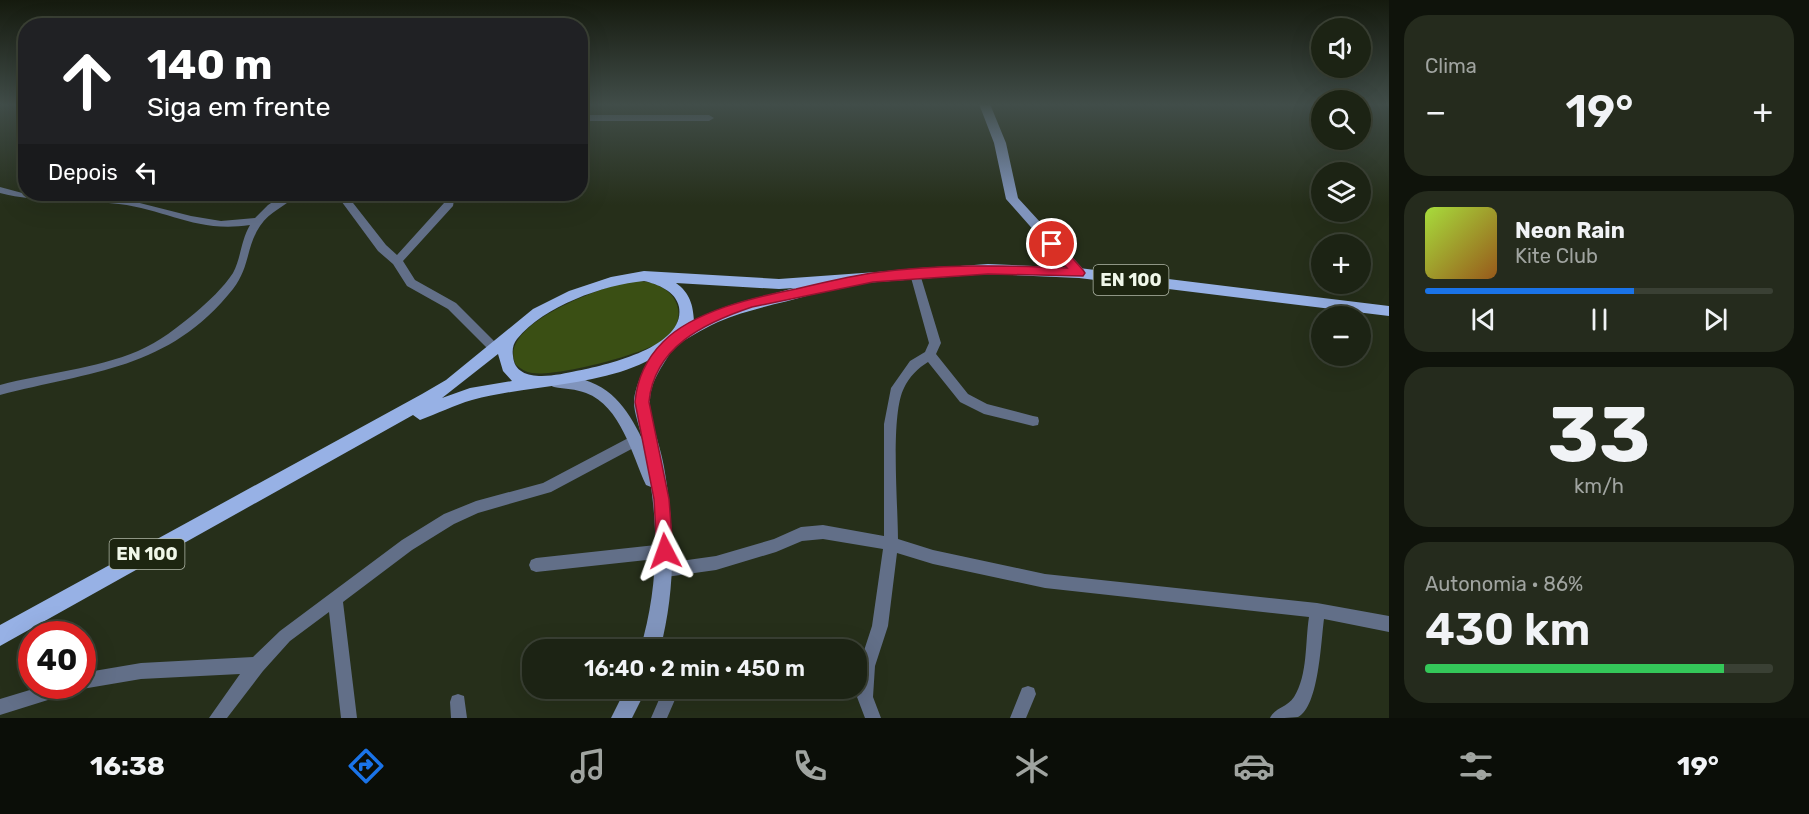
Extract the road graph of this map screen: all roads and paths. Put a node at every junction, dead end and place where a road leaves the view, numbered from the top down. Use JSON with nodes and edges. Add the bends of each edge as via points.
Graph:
{"nodes":[{"id":1,"x":998,"y":138,"type":"edge"},
{"id":2,"x":0,"y":190,"type":"edge"},
{"id":3,"x":18,"y":196,"type":"edge"},
{"id":4,"x":121,"y":201,"type":"edge"},
{"id":5,"x":282,"y":201,"type":"edge"},
{"id":6,"x":345,"y":201,"type":"edge"},
{"id":7,"x":449,"y":201,"type":"edge"},
{"id":8,"x":256,"y":221,"type":"junction"},
{"id":9,"x":397,"y":261,"type":"junction"},
{"id":10,"x":1079,"y":273,"type":"junction"},
{"id":11,"x":915,"y":274,"type":"junction"},
{"id":12,"x":644,"y":276,"type":"junction"},
{"id":13,"x":873,"y":278,"type":"junction"},
{"id":14,"x":1389,"y":311,"type":"edge"},
{"id":15,"x":512,"y":334,"type":"junction"},
{"id":16,"x":674,"y":340,"type":"junction"},
{"id":17,"x":495,"y":349,"type":"junction"},
{"id":18,"x":930,"y":355,"type":"junction"},
{"id":19,"x":546,"y":382,"type":"junction"},
{"id":20,"x":0,"y":390,"type":"edge"},
{"id":21,"x":1033,"y":421,"type":"dead end"},
{"id":22,"x":634,"y":441,"type":"junction"},
{"id":23,"x":295,"y":472,"type":"junction"},
{"id":24,"x":662,"y":499,"type":"junction"},
{"id":25,"x":891,"y":544,"type":"junction"},
{"id":26,"x":665,"y":551,"type":"junction"},
{"id":27,"x":536,"y":565,"type":"dead end"},
{"id":28,"x":666,"y":570,"type":"junction"},
{"id":29,"x":336,"y":600,"type":"junction"},
{"id":30,"x":1317,"y":610,"type":"junction"},
{"id":31,"x":1389,"y":624,"type":"edge"},
{"id":32,"x":0,"y":636,"type":"edge"},
{"id":33,"x":655,"y":639,"type":"edge"},
{"id":34,"x":257,"y":665,"type":"junction"},
{"id":35,"x":96,"y":679,"type":"edge"},
{"id":36,"x":1028,"y":694,"type":"dead end"},
{"id":37,"x":26,"y":699,"type":"edge"},
{"id":38,"x":631,"y":699,"type":"edge"},
{"id":39,"x":667,"y":699,"type":"edge"},
{"id":40,"x":0,"y":707,"type":"edge"},
{"id":41,"x":217,"y":718,"type":"edge"},
{"id":42,"x":349,"y":718,"type":"edge"},
{"id":43,"x":621,"y":718,"type":"edge"},
{"id":44,"x":659,"y":718,"type":"edge"},
{"id":45,"x":873,"y":718,"type":"edge"},
{"id":46,"x":1018,"y":718,"type":"edge"},
{"id":47,"x":1278,"y":718,"type":"edge"}],
"edges":[{"from":1,"to":10,"type":"street","via":[[1012,199]]},
{"from":2,"to":3,"type":"street"},
{"from":4,"to":8,"type":"street","via":[[202,222],[229,225]]},
{"from":5,"to":8,"type":"street"},
{"from":6,"to":9,"type":"street"},
{"from":7,"to":9,"type":"street"},
{"from":8,"to":20,"type":"street","via":[[237,275],[215,302],[179,331],[144,354]]},
{"from":9,"to":17,"type":"street","via":[[411,283],[452,306]]},
{"from":10,"to":11,"type":"main road","number":"EN 100","via":[[988,269]]},
{"from":10,"to":14,"type":"main road","number":"EN 100"},
{"from":11,"to":13,"type":"main road","number":"EN 100"},
{"from":11,"to":18,"type":"street","via":[[935,344]]},
{"from":12,"to":13,"type":"main road","number":"EN 100","via":[[754,285]]},
{"from":12,"to":15,"type":"main road","number":"EN 100","via":[[588,289],[539,313]]},
{"from":12,"to":16,"type":"main road","number":"EN 100","via":[[673,286],[682,296],[687,322]]},
{"from":13,"to":16,"type":"main road","number":"EN 100","via":[[750,303]]},
{"from":15,"to":17,"type":"main road","number":"EN 100"},
{"from":15,"to":19,"type":"main road","via":[[506,344],[506,364],[525,380]]},
{"from":16,"to":19,"type":"main road","number":"EN 100","via":[[641,357],[582,376]]},
{"from":16,"to":24,"type":"street","via":[[651,366],[642,402]]},
{"from":17,"to":23,"type":"main road","number":"EN 100","via":[[428,399]]},
{"from":18,"to":21,"type":"street","via":[[964,398],[984,409]]},
{"from":18,"to":25,"type":"street","via":[[914,364],[897,388],[893,406]]},
{"from":19,"to":22,"type":"street","via":[[579,384],[598,392],[611,403]]},
{"from":19,"to":23,"type":"main road","number":"EN 100","via":[[451,399]]},
{"from":22,"to":24,"type":"street"},
{"from":22,"to":29,"type":"street","via":[[546,488],[476,507],[449,519],[372,569]]},
{"from":23,"to":32,"type":"main road","number":"EN 100"},
{"from":24,"to":26,"type":"street"},
{"from":25,"to":28,"type":"street","via":[[823,532],[801,534],[716,564]]},
{"from":25,"to":30,"type":"street","via":[[1045,581]]},
{"from":25,"to":45,"type":"street","via":[[880,626],[867,666],[865,697]]},
{"from":26,"to":27,"type":"street"},
{"from":26,"to":28,"type":"street"},
{"from":28,"to":33,"type":"street"},
{"from":29,"to":34,"type":"street","via":[[285,636]]},
{"from":29,"to":42,"type":"street"},
{"from":30,"to":31,"type":"street"},
{"from":30,"to":47,"type":"street","via":[[1307,685],[1298,705]]},
{"from":34,"to":35,"type":"street","via":[[141,671]]},
{"from":34,"to":41,"type":"street"},
{"from":36,"to":46,"type":"street"},
{"from":37,"to":40,"type":"street"},
{"from":38,"to":43,"type":"street"},
{"from":39,"to":44,"type":"street"}]}
